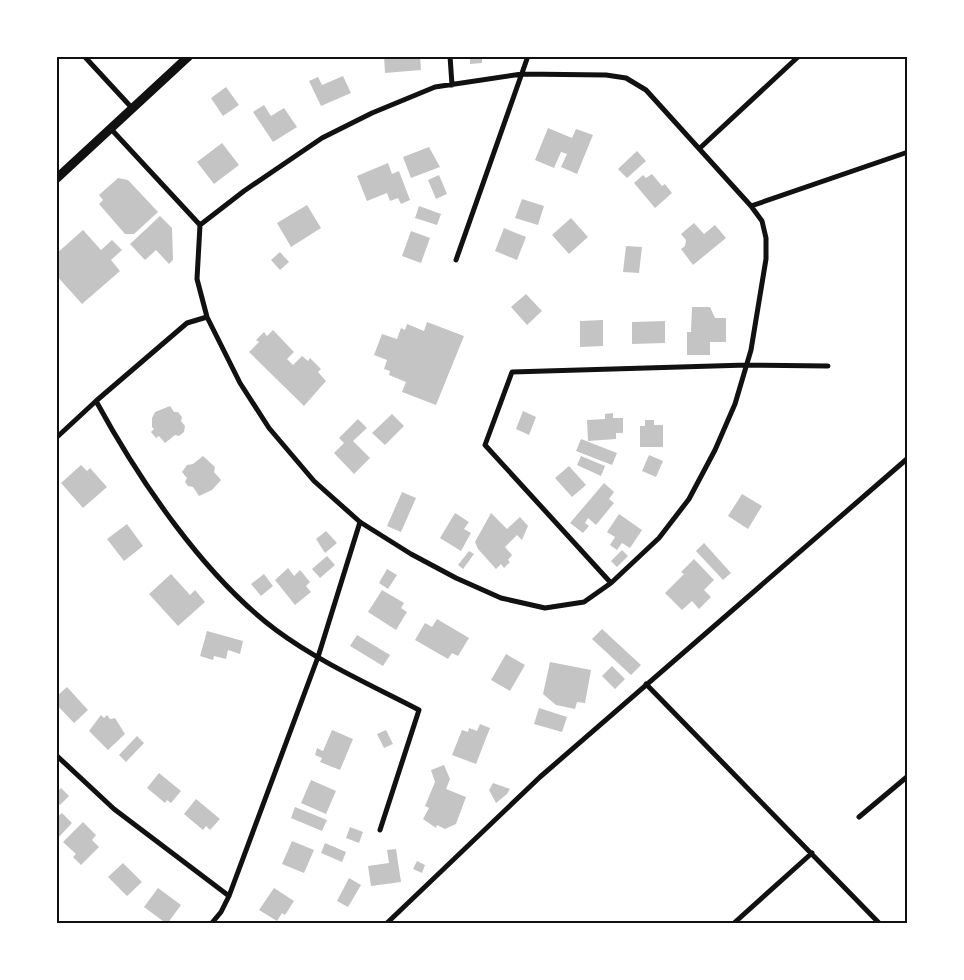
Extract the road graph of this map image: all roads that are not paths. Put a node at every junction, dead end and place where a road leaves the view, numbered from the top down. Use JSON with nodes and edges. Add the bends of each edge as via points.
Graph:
{"nodes":[{"id":1,"x":84,"y":56,"type":"edge"},
{"id":2,"x":190,"y":56,"type":"edge"},
{"id":3,"x":450,"y":56,"type":"edge"},
{"id":4,"x":528,"y":56,"type":"edge"},
{"id":5,"x":799,"y":56,"type":"edge"},
{"id":6,"x":522,"y":74,"type":"junction"},
{"id":7,"x":452,"y":85,"type":"junction"},
{"id":8,"x":132,"y":108,"type":"junction"},
{"id":9,"x":111,"y":129,"type":"junction"},
{"id":10,"x":700,"y":148,"type":"junction"},
{"id":11,"x":908,"y":152,"type":"edge"},
{"id":12,"x":56,"y":179,"type":"edge"},
{"id":13,"x":751,"y":206,"type":"junction"},
{"id":14,"x":200,"y":225,"type":"junction"},
{"id":15,"x":456,"y":260,"type":"dead end"},
{"id":16,"x":207,"y":317,"type":"junction"},
{"id":17,"x":748,"y":365,"type":"junction"},
{"id":18,"x":828,"y":366,"type":"dead end"},
{"id":19,"x":96,"y":401,"type":"junction"},
{"id":20,"x":56,"y":438,"type":"edge"},
{"id":21,"x":908,"y":458,"type":"edge"},
{"id":22,"x":360,"y":522,"type":"junction"},
{"id":23,"x":611,"y":583,"type":"junction"},
{"id":24,"x":318,"y":657,"type":"junction"},
{"id":25,"x":646,"y":684,"type":"junction"},
{"id":26,"x":56,"y":755,"type":"edge"},
{"id":27,"x":908,"y":776,"type":"edge"},
{"id":28,"x":859,"y":817,"type":"dead end"},
{"id":29,"x":380,"y":830,"type":"dead end"},
{"id":30,"x":812,"y":854,"type":"junction"},
{"id":31,"x":229,"y":896,"type":"junction"},
{"id":32,"x":211,"y":924,"type":"edge"},
{"id":33,"x":386,"y":924,"type":"edge"},
{"id":34,"x":733,"y":924,"type":"edge"},
{"id":35,"x":880,"y":924,"type":"edge"}],
"edges":[{"from":1,"to":8,"type":"street"},
{"from":2,"to":8,"type":"street"},
{"from":3,"to":7,"type":"street"},
{"from":4,"to":6,"type":"street"},
{"from":5,"to":10,"type":"street"},
{"from":6,"to":7,"type":"street"},
{"from":6,"to":10,"type":"street","via":[[626,78],[646,90]]},
{"from":6,"to":15,"type":"street"},
{"from":7,"to":14,"type":"street","via":[[435,87],[322,138]]},
{"from":8,"to":9,"type":"street"},
{"from":9,"to":12,"type":"street"},
{"from":9,"to":14,"type":"street"},
{"from":10,"to":13,"type":"street"},
{"from":11,"to":13,"type":"street"},
{"from":13,"to":17,"type":"street","via":[[762,221],[766,245]]},
{"from":14,"to":16,"type":"street","via":[[197,279]]},
{"from":16,"to":19,"type":"street","via":[[187,323]]},
{"from":16,"to":22,"type":"street","via":[[240,383],[269,428],[314,481]]},
{"from":17,"to":18,"type":"street"},
{"from":17,"to":23,"type":"street","via":[[715,450],[689,499],[659,538]]},
{"from":17,"to":23,"type":"street","via":[[512,372],[485,445]]},
{"from":19,"to":20,"type":"street"},
{"from":19,"to":24,"type":"street","via":[[123,451],[222,581],[276,630]]},
{"from":21,"to":25,"type":"street"},
{"from":22,"to":23,"type":"street","via":[[441,570],[501,598],[545,608],[584,602]]},
{"from":22,"to":24,"type":"street"},
{"from":24,"to":29,"type":"street","via":[[419,710]]},
{"from":24,"to":31,"type":"street"},
{"from":25,"to":30,"type":"street"},
{"from":25,"to":33,"type":"street","via":[[540,777]]},
{"from":26,"to":31,"type":"street","via":[[114,808]]},
{"from":27,"to":28,"type":"street"},
{"from":30,"to":34,"type":"street"},
{"from":30,"to":35,"type":"street"},
{"from":31,"to":32,"type":"street"}]}
